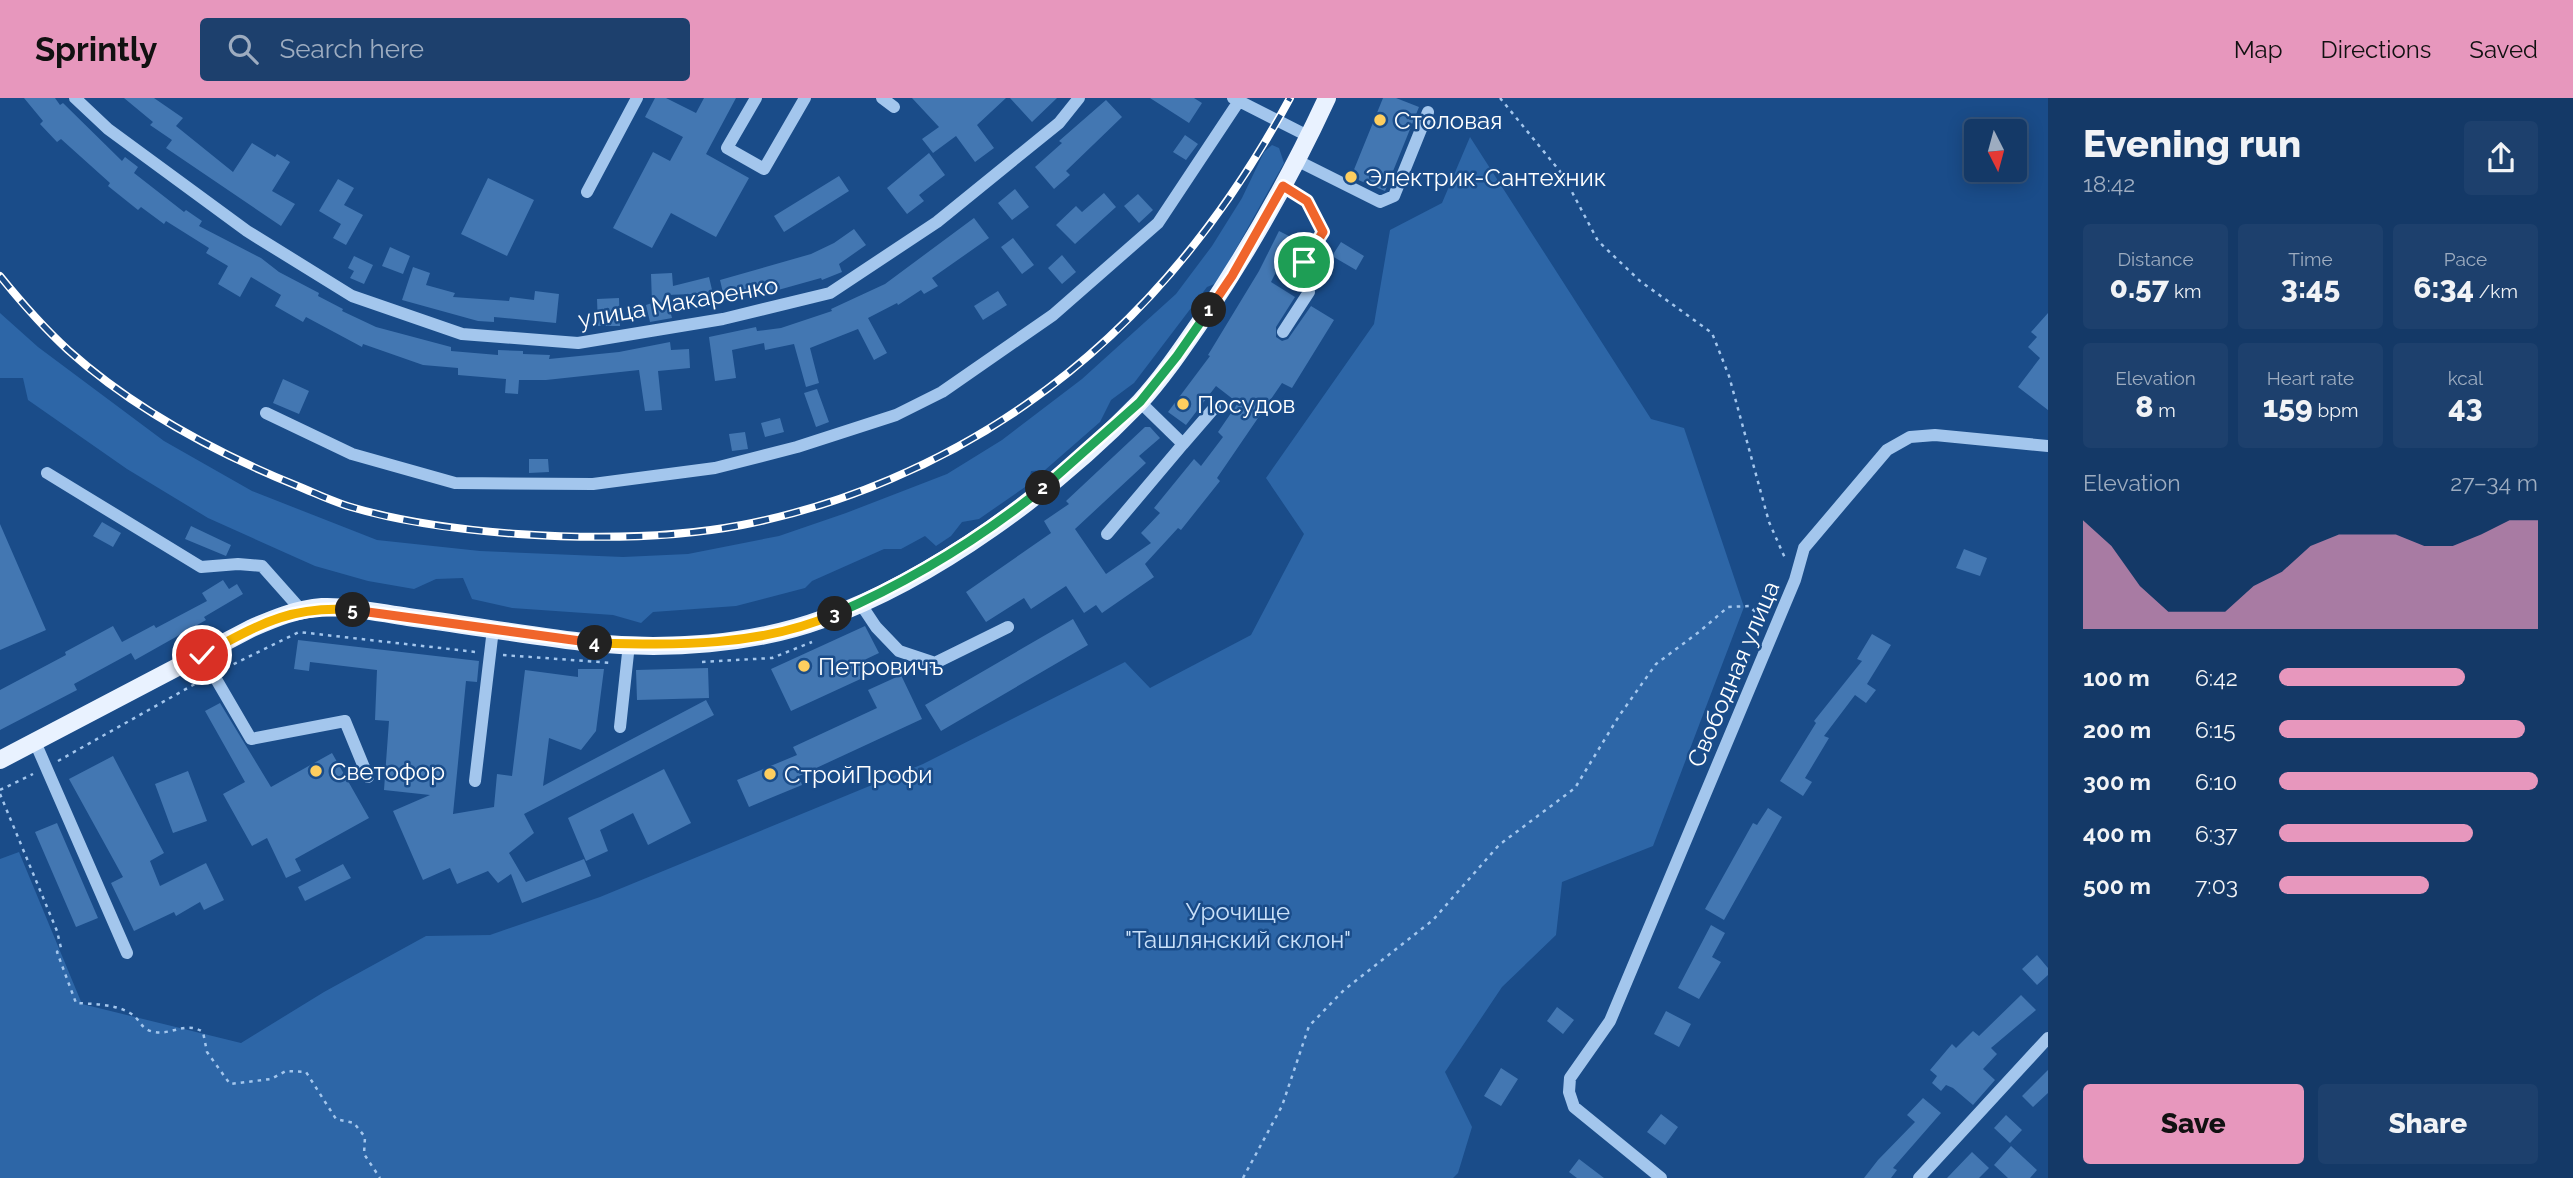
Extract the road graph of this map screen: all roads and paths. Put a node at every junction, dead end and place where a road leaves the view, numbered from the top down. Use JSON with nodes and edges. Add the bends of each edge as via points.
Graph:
{"nodes":[{"id":1,"x":75,"y":98,"type":"edge"},
{"id":2,"x":637,"y":98,"type":"edge"},
{"id":3,"x":756,"y":98,"type":"edge"},
{"id":4,"x":882,"y":98,"type":"edge"},
{"id":5,"x":1079,"y":98,"type":"edge"},
{"id":6,"x":1328,"y":98,"type":"edge"},
{"id":7,"x":1500,"y":98,"type":"edge"},
{"id":8,"x":804,"y":99,"type":"edge"},
{"id":9,"x":1236,"y":100,"type":"edge"},
{"id":10,"x":894,"y":107,"type":"dead end"},
{"id":11,"x":1428,"y":111,"type":"dead end"},
{"id":12,"x":1308,"y":136,"type":"junction"},
{"id":13,"x":1296,"y":160,"type":"junction"},
{"id":14,"x":1283,"y":186,"type":"junction"},
{"id":15,"x":587,"y":192,"type":"dead end"},
{"id":16,"x":1283,"y":332,"type":"dead end"},
{"id":17,"x":1140,"y":402,"type":"junction"},
{"id":18,"x":1215,"y":407,"type":"dead end"},
{"id":19,"x":266,"y":413,"type":"dead end"},
{"id":20,"x":1183,"y":444,"type":"junction"},
{"id":21,"x":2048,"y":446,"type":"edge"},
{"id":22,"x":47,"y":472,"type":"dead end"},
{"id":23,"x":1107,"y":534,"type":"dead end"},
{"id":24,"x":1795,"y":580,"type":"junction"},
{"id":25,"x":860,"y":603,"type":"junction"},
{"id":26,"x":302,"y":611,"type":"junction"},
{"id":27,"x":1008,"y":627,"type":"dead end"},
{"id":28,"x":493,"y":629,"type":"junction"},
{"id":29,"x":1775,"y":629,"type":"junction"},
{"id":30,"x":821,"y":638,"type":"dead end"},
{"id":31,"x":629,"y":644,"type":"junction"},
{"id":32,"x":490,"y":653,"type":"junction"},
{"id":33,"x":202,"y":655,"type":"junction"},
{"id":34,"x":690,"y":662,"type":"dead end"},
{"id":35,"x":627,"y":663,"type":"junction"},
{"id":36,"x":620,"y":727,"type":"dead end"},
{"id":37,"x":35,"y":742,"type":"junction"},
{"id":38,"x":0,"y":761,"type":"edge"},
{"id":39,"x":368,"y":777,"type":"dead end"},
{"id":40,"x":475,"y":781,"type":"dead end"},
{"id":41,"x":0,"y":794,"type":"edge"},
{"id":42,"x":127,"y":953,"type":"dead end"},
{"id":43,"x":2048,"y":1038,"type":"edge"},
{"id":44,"x":380,"y":1178,"type":"edge"},
{"id":45,"x":1243,"y":1178,"type":"edge"},
{"id":46,"x":1661,"y":1178,"type":"edge"},
{"id":47,"x":1919,"y":1178,"type":"edge"}],
"edges":[{"from":1,"to":5,"type":"street","name":"улица Макаренко","via":[[108,129],[247,231],[352,296],[462,334],[578,343],[723,319],[830,293],[937,222],[1059,122]]},
{"from":2,"to":15,"type":"street"},
{"from":3,"to":8,"type":"street","via":[[727,148],[764,169]]},
{"from":4,"to":10,"type":"street"},
{"from":6,"to":12,"type":"main road"},
{"from":7,"to":24,"type":"path","via":[[1563,175],[1598,241],[1640,281],[1712,333],[1729,376],[1769,522]]},
{"from":9,"to":12,"type":"street"},
{"from":9,"to":19,"type":"street","via":[[1158,223],[1053,315],[942,392],[896,415],[797,447],[715,468],[593,484],[456,483],[352,454]]},
{"from":11,"to":13,"type":"street","via":[[1394,196],[1380,202]]},
{"from":12,"to":13,"type":"main road"},
{"from":13,"to":14,"type":"main road"},
{"from":14,"to":16,"type":"street","via":[[1307,201],[1323,232],[1304,262],[1309,292]]},
{"from":14,"to":17,"type":"main road","via":[[1232,276]]},
{"from":17,"to":20,"type":"street"},
{"from":17,"to":25,"type":"main road","via":[[985,533]]},
{"from":18,"to":20,"type":"street"},
{"from":20,"to":23,"type":"street"},
{"from":21,"to":24,"type":"street","name":"Свободная улица","via":[[1935,435],[1910,438],[1887,450],[1804,548]]},
{"from":22,"to":26,"type":"street","via":[[201,567],[262,566]]},
{"from":24,"to":29,"type":"street","name":"Свободная улица"},
{"from":25,"to":27,"type":"street","via":[[899,651],[935,663]]},
{"from":25,"to":31,"type":"main road","via":[[823,619],[738,640]]},
{"from":26,"to":28,"type":"main road","via":[[324,607],[363,610]]},
{"from":26,"to":33,"type":"main road","via":[[252,628]]},
{"from":28,"to":31,"type":"main road"},
{"from":28,"to":32,"type":"street"},
{"from":29,"to":45,"type":"path","via":[[1749,606],[1728,607],[1656,664],[1575,788],[1499,845],[1433,920],[1344,990],[1309,1026],[1282,1106]]},
{"from":29,"to":46,"type":"street","name":"Свободная улица","via":[[1610,1021],[1570,1078],[1574,1107]]},
{"from":30,"to":34,"type":"path","via":[[772,658]]},
{"from":31,"to":35,"type":"street"},
{"from":32,"to":35,"type":"path"},
{"from":32,"to":40,"type":"street"},
{"from":33,"to":37,"type":"main road"},
{"from":33,"to":39,"type":"street","via":[[251,739],[345,721]]},
{"from":35,"to":36,"type":"street"},
{"from":37,"to":38,"type":"main road"},
{"from":37,"to":42,"type":"street"},
{"from":41,"to":44,"type":"path","via":[[57,931],[61,948],[57,952],[76,1003],[132,1013],[143,1029],[158,1033],[198,1028],[209,1057],[230,1084],[271,1079],[286,1071],[306,1072],[336,1119],[354,1123],[365,1137],[364,1154]]},
{"from":43,"to":47,"type":"street"}]}
